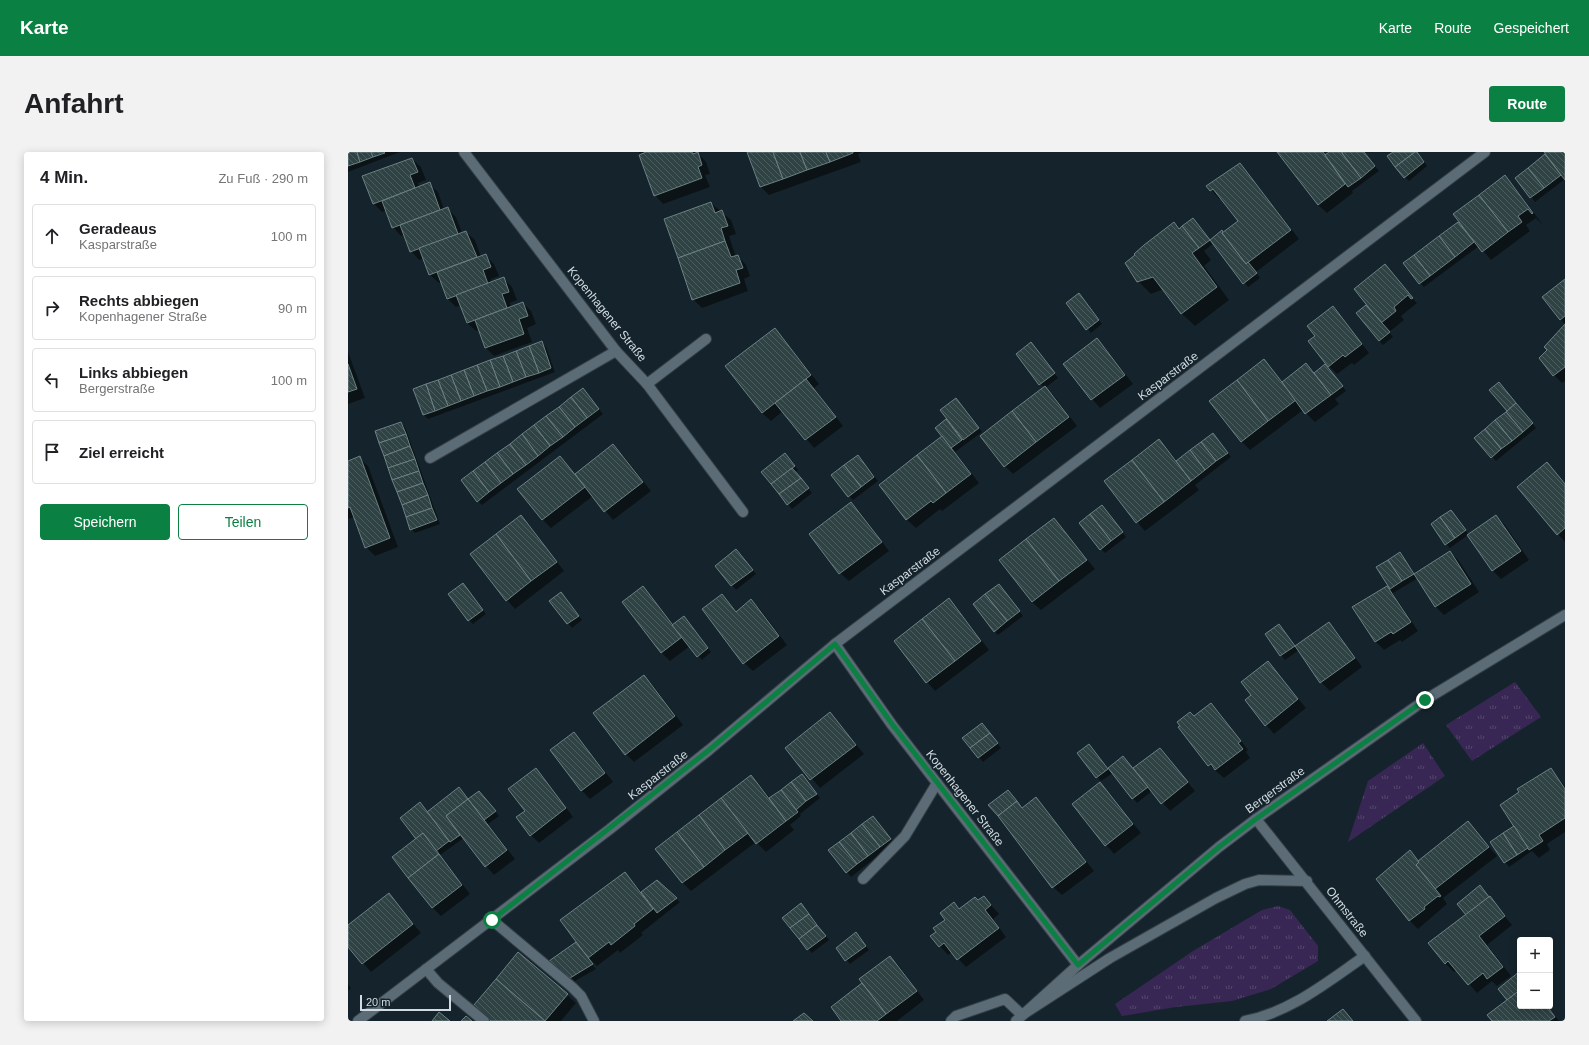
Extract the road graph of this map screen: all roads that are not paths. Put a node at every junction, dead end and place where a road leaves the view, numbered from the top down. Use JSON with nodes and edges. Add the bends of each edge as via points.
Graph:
{"nodes":[{"id":1,"x":464,"y":152,"type":"edge"},
{"id":2,"x":1485,"y":152,"type":"edge"},
{"id":3,"x":706,"y":339,"type":"dead end"},
{"id":4,"x":616,"y":351,"type":"junction"},
{"id":5,"x":647,"y":384,"type":"junction"},
{"id":6,"x":430,"y":458,"type":"dead end"},
{"id":7,"x":743,"y":512,"type":"dead end"},
{"id":8,"x":1565,"y":615,"type":"edge"},
{"id":9,"x":835,"y":644,"type":"junction"},
{"id":10,"x":937,"y":783,"type":"junction"},
{"id":11,"x":1256,"y":819,"type":"junction"},
{"id":12,"x":863,"y":879,"type":"dead end"},
{"id":13,"x":1307,"y":882,"type":"junction"},
{"id":14,"x":492,"y":920,"type":"junction"},
{"id":15,"x":1365,"y":956,"type":"junction"},
{"id":16,"x":1078,"y":965,"type":"junction"},
{"id":17,"x":426,"y":969,"type":"junction"},
{"id":18,"x":1019,"y":1018,"type":"edge"},
{"id":19,"x":358,"y":1021,"type":"edge"},
{"id":20,"x":484,"y":1021,"type":"edge"},
{"id":21,"x":594,"y":1021,"type":"edge"},
{"id":22,"x":951,"y":1021,"type":"edge"},
{"id":23,"x":1245,"y":1021,"type":"edge"},
{"id":24,"x":1416,"y":1021,"type":"edge"}],
"edges":[{"from":1,"to":4,"type":"street","name":"Kopenhagener Straße"},
{"from":2,"to":9,"type":"street","name":"Kasparstraße"},
{"from":3,"to":5,"type":"street"},
{"from":4,"to":5,"type":"street","name":"Kopenhagener Straße"},
{"from":4,"to":6,"type":"street"},
{"from":5,"to":7,"type":"street","name":"Kopenhagener Straße"},
{"from":8,"to":11,"type":"street","name":"Bergerstraße","via":[[1425,700]]},
{"from":9,"to":10,"type":"street","name":"Kopenhagener Straße"},
{"from":9,"to":14,"type":"street","name":"Kasparstraße","via":[[709,750]]},
{"from":10,"to":12,"type":"street","via":[[905,836]]},
{"from":10,"to":16,"type":"street","name":"Kopenhagener Straße"},
{"from":11,"to":13,"type":"street","name":"Ohmstraße"},
{"from":11,"to":16,"type":"street","name":"Bergerstraße"},
{"from":13,"to":15,"type":"street","name":"Ohmstraße"},
{"from":13,"to":18,"type":"street","via":[[1259,880],[1245,884],[1110,958]]},
{"from":14,"to":17,"type":"street","name":"Kasparstraße"},
{"from":14,"to":21,"type":"street","via":[[572,987]]},
{"from":15,"to":23,"type":"street","via":[[1299,1001],[1261,1018]]},
{"from":15,"to":24,"type":"street","name":"Ohmstraße"},
{"from":16,"to":18,"type":"street","name":"Bergerstraße"},
{"from":17,"to":19,"type":"street","name":"Kasparstraße"},
{"from":17,"to":20,"type":"street","via":[[438,983]]},
{"from":18,"to":22,"type":"street","via":[[1005,999],[956,1016]]}]}
